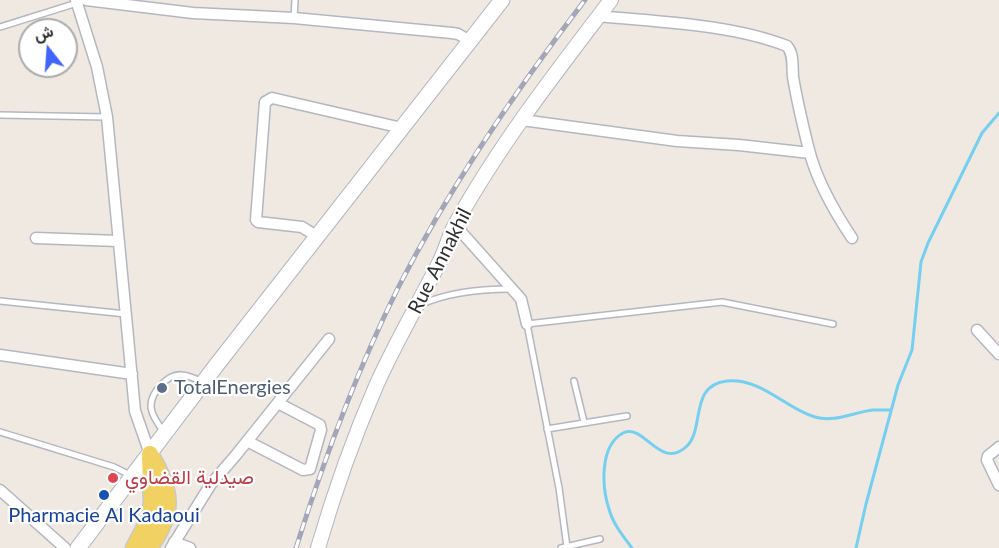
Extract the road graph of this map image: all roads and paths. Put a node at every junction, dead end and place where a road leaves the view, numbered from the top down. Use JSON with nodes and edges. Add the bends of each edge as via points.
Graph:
{"nodes":[{"id":1,"x":295,"y":0,"type":"edge"},
{"id":2,"x":502,"y":0,"type":"edge"},
{"id":3,"x":611,"y":0,"type":"edge"},
{"id":4,"x":80,"y":1,"type":"edge"},
{"id":5,"x":599,"y":16,"type":"junction"},
{"id":6,"x":294,"y":18,"type":"junction"},
{"id":7,"x":0,"y":27,"type":"edge"},
{"id":8,"x":470,"y":41,"type":"junction"},
{"id":9,"x":0,"y":115,"type":"edge"},
{"id":10,"x":107,"y":117,"type":"junction"},
{"id":11,"x":522,"y":120,"type":"junction"},
{"id":12,"x":402,"y":128,"type":"junction"},
{"id":13,"x":810,"y":153,"type":"junction"},
{"id":14,"x":455,"y":225,"type":"junction"},
{"id":15,"x":318,"y":237,"type":"junction"},
{"id":16,"x":36,"y":238,"type":"dead end"},
{"id":17,"x":852,"y":238,"type":"dead end"},
{"id":18,"x":118,"y":241,"type":"junction"},
{"id":19,"x":513,"y":289,"type":"junction"},
{"id":20,"x":0,"y":301,"type":"edge"},
{"id":21,"x":416,"y":307,"type":"junction"},
{"id":22,"x":126,"y":314,"type":"junction"},
{"id":23,"x":527,"y":324,"type":"junction"},
{"id":24,"x":834,"y":324,"type":"dead end"},
{"id":25,"x":976,"y":330,"type":"dead end"},
{"id":26,"x":329,"y":339,"type":"dead end"},
{"id":27,"x":999,"y":354,"type":"edge"},
{"id":28,"x":0,"y":355,"type":"edge"},
{"id":29,"x":132,"y":374,"type":"junction"},
{"id":30,"x":574,"y":381,"type":"dead end"},
{"id":31,"x":204,"y":382,"type":"junction"},
{"id":32,"x":278,"y":403,"type":"junction"},
{"id":33,"x":151,"y":411,"type":"junction"},
{"id":34,"x":627,"y":416,"type":"dead end"},
{"id":35,"x":138,"y":419,"type":"junction"},
{"id":36,"x":584,"y":423,"type":"junction"},
{"id":37,"x":547,"y":429,"type":"junction"},
{"id":38,"x":0,"y":432,"type":"edge"},
{"id":39,"x":165,"y":434,"type":"junction"},
{"id":40,"x":247,"y":441,"type":"junction"},
{"id":41,"x":999,"y":447,"type":"edge"},
{"id":42,"x":150,"y":454,"type":"junction"},
{"id":43,"x":132,"y":477,"type":"junction"},
{"id":44,"x":999,"y":485,"type":"edge"},
{"id":45,"x":0,"y":490,"type":"edge"},
{"id":46,"x":600,"y":539,"type":"dead end"},
{"id":47,"x":172,"y":545,"type":"edge"},
{"id":48,"x":65,"y":548,"type":"edge"},
{"id":49,"x":78,"y":548,"type":"edge"},
{"id":50,"x":134,"y":548,"type":"edge"},
{"id":51,"x":149,"y":548,"type":"edge"},
{"id":52,"x":190,"y":548,"type":"edge"},
{"id":53,"x":318,"y":548,"type":"edge"},
{"id":54,"x":564,"y":548,"type":"edge"}],
"edges":[{"from":1,"to":6,"type":"lane"},
{"from":2,"to":8,"type":"main road"},
{"from":3,"to":5,"type":"street","name":"Rue Annakhil"},
{"from":4,"to":6,"type":"street","via":[[193,13]]},
{"from":4,"to":7,"type":"lane"},
{"from":4,"to":10,"type":"street"},
{"from":5,"to":11,"type":"street","name":"Rue Annakhil"},
{"from":5,"to":13,"type":"street","via":[[703,27],[787,45]]},
{"from":6,"to":8,"type":"street","via":[[452,33]]},
{"from":8,"to":12,"type":"main road"},
{"from":9,"to":10,"type":"lane"},
{"from":10,"to":18,"type":"street"},
{"from":11,"to":13,"type":"street","via":[[677,141]]},
{"from":11,"to":14,"type":"street","name":"Rue Annakhil"},
{"from":12,"to":15,"type":"main road"},
{"from":12,"to":15,"type":"street","via":[[272,98],[266,102],[256,220],[302,227]]},
{"from":13,"to":17,"type":"street","via":[[819,178]]},
{"from":14,"to":19,"type":"street"},
{"from":14,"to":21,"type":"street","name":"Rue Annakhil"},
{"from":15,"to":31,"type":"main road"},
{"from":16,"to":18,"type":"street"},
{"from":18,"to":22,"type":"street"},
{"from":19,"to":21,"type":"lane","via":[[470,291]]},
{"from":19,"to":23,"type":"street","via":[[523,305]]},
{"from":20,"to":22,"type":"lane"},
{"from":21,"to":53,"type":"street","name":"Rue Annakhil","via":[[377,385],[341,475]]},
{"from":22,"to":29,"type":"street"},
{"from":23,"to":24,"type":"lane","via":[[722,302]]},
{"from":23,"to":37,"type":"lane"},
{"from":25,"to":27,"type":"street"},
{"from":26,"to":32,"type":"street"},
{"from":28,"to":29,"type":"street"},
{"from":29,"to":35,"type":"street"},
{"from":30,"to":36,"type":"lane"},
{"from":31,"to":33,"type":"lane","via":[[182,375],[169,377],[151,399]]},
{"from":31,"to":39,"type":"main road"},
{"from":32,"to":40,"type":"street"},
{"from":32,"to":40,"type":"street","via":[[320,425],[310,468],[303,471]]},
{"from":33,"to":35,"type":"lane"},
{"from":33,"to":39,"type":"lane"},
{"from":34,"to":36,"type":"lane"},
{"from":35,"to":42,"type":"street"},
{"from":36,"to":37,"type":"lane"},
{"from":37,"to":54,"type":"lane","via":[[559,488]]},
{"from":38,"to":43,"type":"lane","via":[[114,467]]},
{"from":39,"to":42,"type":"main road"},
{"from":40,"to":47,"type":"street","via":[[211,484]]},
{"from":41,"to":44,"type":"street","via":[[987,460]]},
{"from":42,"to":43,"type":"main road"},
{"from":42,"to":50,"type":"main road","via":[[150,518]]},
{"from":42,"to":51,"type":"main road","via":[[166,485],[168,514]]},
{"from":43,"to":49,"type":"main road"},
{"from":45,"to":48,"type":"street"},
{"from":46,"to":54,"type":"lane"},
{"from":47,"to":52,"type":"street"}]}
